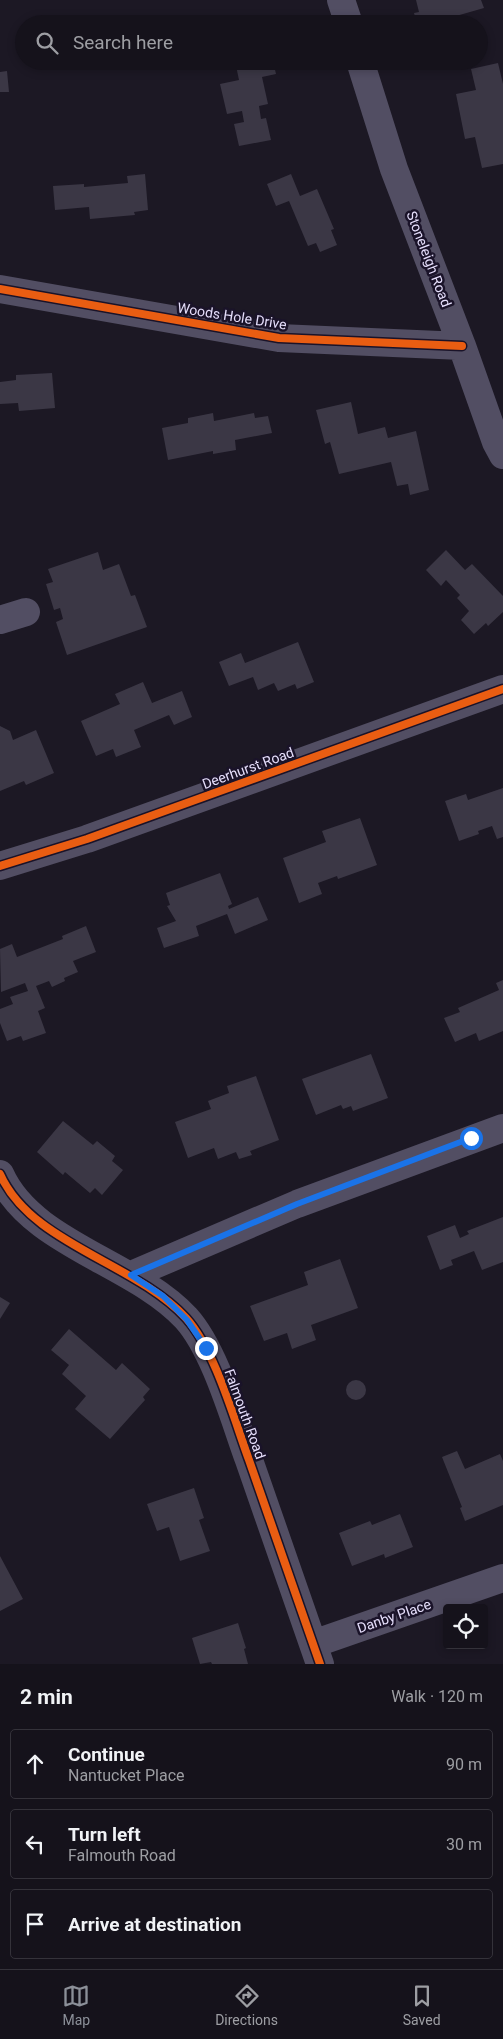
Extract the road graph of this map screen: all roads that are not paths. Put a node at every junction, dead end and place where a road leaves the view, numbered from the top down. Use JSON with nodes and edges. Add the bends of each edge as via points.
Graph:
{"nodes":[{"id":1,"x":341,"y":0,"type":"edge"},
{"id":2,"x":346,"y":15,"type":"edge"},
{"id":3,"x":363,"y":70,"type":"edge"},
{"id":4,"x":0,"y":289,"type":"edge"},
{"id":5,"x":462,"y":346,"type":"junction"},
{"id":6,"x":503,"y":455,"type":"edge"},
{"id":7,"x":26,"y":612,"type":"dead end"},
{"id":8,"x":0,"y":620,"type":"edge"},
{"id":9,"x":503,"y":689,"type":"edge"},
{"id":10,"x":0,"y":866,"type":"edge"},
{"id":11,"x":503,"y":1128,"type":"edge"},
{"id":12,"x":0,"y":1174,"type":"edge"},
{"id":13,"x":131,"y":1275,"type":"junction"},
{"id":14,"x":503,"y":1578,"type":"edge"},
{"id":15,"x":316,"y":1654,"type":"edge"}],
"edges":[{"from":1,"to":2,"type":"street"},
{"from":3,"to":5,"type":"street","name":"Stoneleigh Road","via":[[394,169]]},
{"from":4,"to":5,"type":"street","name":"Woods Hole Drive","via":[[279,338]]},
{"from":5,"to":6,"type":"street","name":"Stoneleigh Road"},
{"from":7,"to":8,"type":"street"},
{"from":9,"to":10,"type":"street","name":"Deerhurst Road","via":[[87,839]]},
{"from":11,"to":13,"type":"street","via":[[297,1204]]},
{"from":12,"to":13,"type":"street","name":"Falmouth Road","via":[[20,1205],[55,1234]]},
{"from":13,"to":15,"type":"street","name":"Falmouth Road","via":[[163,1296],[187,1320],[206,1348],[230,1407]]},
{"from":14,"to":15,"type":"street","name":"Danby Place"}]}
